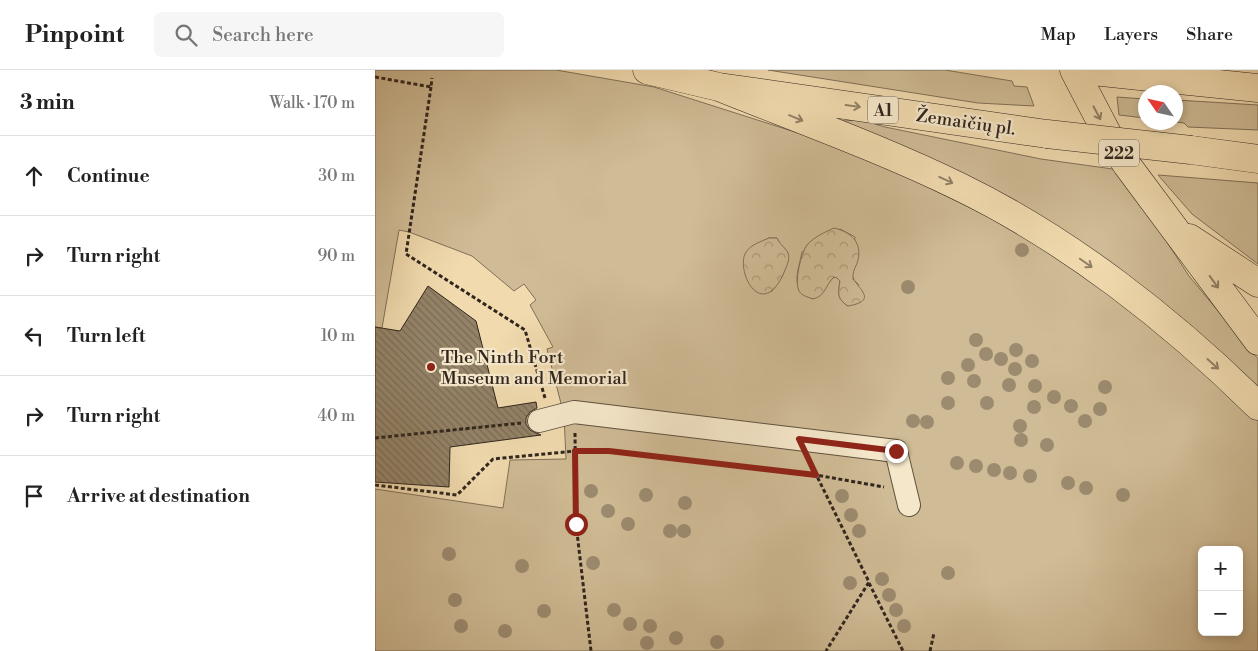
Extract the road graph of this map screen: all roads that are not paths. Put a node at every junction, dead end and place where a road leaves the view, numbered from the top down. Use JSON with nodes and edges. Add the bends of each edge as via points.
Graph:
{"nodes":[{"id":1,"x":647,"y":70,"type":"edge"},
{"id":2,"x":1074,"y":70,"type":"edge"},
{"id":3,"x":1083,"y":70,"type":"edge"},
{"id":4,"x":1183,"y":70,"type":"edge"},
{"id":5,"x":1140,"y":76,"type":"junction"},
{"id":6,"x":719,"y":87,"type":"junction"},
{"id":7,"x":1258,"y":88,"type":"edge"},
{"id":8,"x":1258,"y":149,"type":"edge"},
{"id":9,"x":1191,"y":150,"type":"junction"},
{"id":10,"x":1258,"y":159,"type":"edge"},
{"id":11,"x":1175,"y":229,"type":"junction"},
{"id":12,"x":1258,"y":283,"type":"edge"},
{"id":13,"x":1258,"y":341,"type":"edge"},
{"id":14,"x":1258,"y":406,"type":"edge"},
{"id":15,"x":545,"y":419,"type":"road end"},
{"id":16,"x":909,"y":505,"type":"road end"}],
"edges":[{"from":1,"to":6,"type":"highway","name":"Žemaičių pl.","number":"A1"},
{"from":2,"to":11,"type":"highway","number":"222","one_way":true,"via":[[1110,139]]},
{"from":3,"to":5,"type":"highway"},
{"from":4,"to":5,"type":"highway"},
{"from":5,"to":7,"type":"highway"},
{"from":6,"to":9,"type":"highway","name":"Žemaičių pl.","number":"A1","one_way":true,"bridge":true,"via":[[1047,134]]},
{"from":6,"to":14,"type":"highway","one_way":true,"via":[[904,160],[1023,222],[1108,278],[1175,331]]},
{"from":8,"to":9,"type":"highway","number":"A1"},
{"from":9,"to":10,"type":"highway","name":"Žemaičių pl."},
{"from":11,"to":12,"type":"highway","number":"222"},
{"from":11,"to":13,"type":"highway","one_way":true},
{"from":15,"to":16,"type":"street","via":[[574,412],[896,451]]}]}
